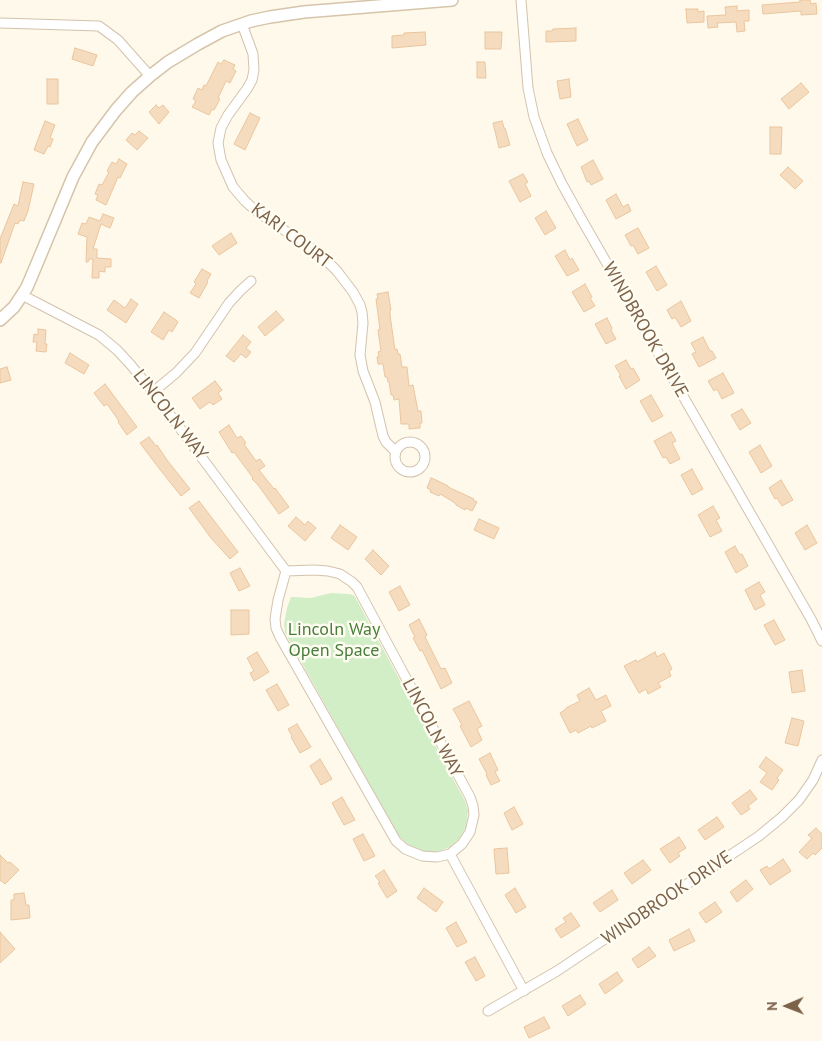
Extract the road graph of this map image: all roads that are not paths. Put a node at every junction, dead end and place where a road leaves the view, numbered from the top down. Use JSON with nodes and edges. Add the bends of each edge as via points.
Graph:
{"nodes":[{"id":1,"x":452,"y":0,"type":"edge"},
{"id":2,"x":521,"y":0,"type":"edge"},
{"id":3,"x":0,"y":23,"type":"edge"},
{"id":4,"x":242,"y":24,"type":"junction"},
{"id":5,"x":150,"y":76,"type":"junction"},
{"id":6,"x":251,"y":281,"type":"dead end"},
{"id":7,"x":22,"y":295,"type":"junction"},
{"id":8,"x":0,"y":320,"type":"edge"},
{"id":9,"x":153,"y":392,"type":"junction"},
{"id":10,"x":396,"y":452,"type":"dead end"},
{"id":11,"x":286,"y":571,"type":"junction"},
{"id":12,"x":822,"y":641,"type":"edge"},
{"id":13,"x":822,"y":760,"type":"edge"},
{"id":14,"x":450,"y":854,"type":"junction"},
{"id":15,"x":524,"y":991,"type":"junction"},
{"id":16,"x":488,"y":1011,"type":"dead end"}],
"edges":[{"from":1,"to":4,"type":"street","via":[[304,12]]},
{"from":2,"to":12,"type":"street","name":"WINDBROOK DRIVE","via":[[528,88],[550,160]]},
{"from":3,"to":5,"type":"street","via":[[99,26],[118,40]]},
{"from":4,"to":5,"type":"street","via":[[182,52]]},
{"from":4,"to":10,"type":"street","name":"KARI COURT","via":[[254,58],[253,74],[221,128],[218,143],[221,160],[233,187],[245,202],[328,262],[353,292],[362,312],[360,354],[363,371],[383,436]]},
{"from":5,"to":7,"type":"street","via":[[116,110],[85,154]]},
{"from":6,"to":9,"type":"street","via":[[229,303],[195,353]]},
{"from":7,"to":8,"type":"street"},
{"from":7,"to":9,"type":"street","name":"LINCOLN WAY","via":[[108,342]]},
{"from":9,"to":11,"type":"street","name":"LINCOLN WAY"},
{"from":11,"to":14,"type":"street","via":[[275,618],[277,631],[396,841],[410,852],[429,857]]},
{"from":11,"to":14,"type":"street","name":"LINCOLN WAY","via":[[328,571],[346,577],[357,587],[472,802],[474,816],[470,832]]},
{"from":13,"to":15,"type":"street","name":"WINDBROOK DRIVE","via":[[806,791],[767,830]]},
{"from":14,"to":15,"type":"street"},
{"from":15,"to":16,"type":"street","name":"WINDBROOK DRIVE"}]}
